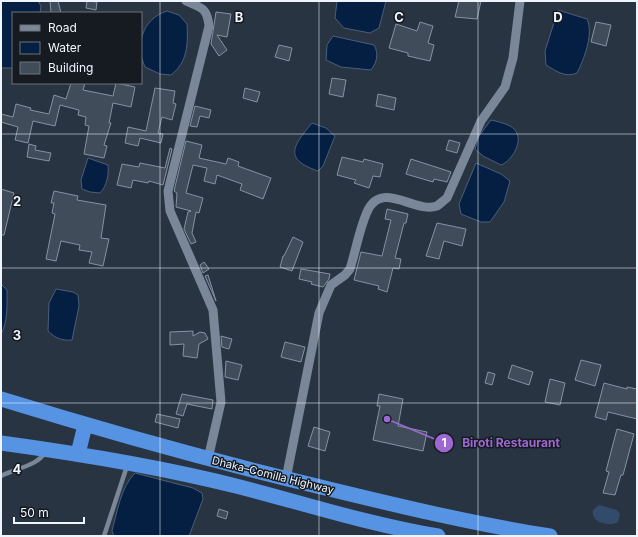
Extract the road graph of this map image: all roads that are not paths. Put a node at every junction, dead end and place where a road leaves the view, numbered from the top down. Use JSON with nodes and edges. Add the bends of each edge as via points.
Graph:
{"nodes":[{"id":1,"x":186,"y":1,"type":"edge"},
{"id":2,"x":520,"y":1,"type":"edge"},
{"id":3,"x":1,"y":399,"type":"edge"},
{"id":4,"x":85,"y":425,"type":"junction"},
{"id":5,"x":1,"y":443,"type":"edge"},
{"id":6,"x":47,"y":449,"type":"junction"},
{"id":7,"x":78,"y":454,"type":"junction"},
{"id":8,"x":208,"y":459,"type":"junction"},
{"id":9,"x":128,"y":462,"type":"junction"},
{"id":10,"x":1,"y":476,"type":"edge"},
{"id":11,"x":286,"y":479,"type":"junction"},
{"id":12,"x":104,"y":536,"type":"edge"},
{"id":13,"x":438,"y":536,"type":"edge"},
{"id":14,"x":550,"y":536,"type":"edge"}],
"edges":[{"from":1,"to":8,"type":"street","via":[[203,8],[208,14],[209,26],[168,191],[170,211],[213,310],[222,402]]},
{"from":2,"to":11,"type":"street","via":[[513,58],[505,86],[481,121],[447,198],[437,206],[425,207],[384,197],[374,202],[367,211],[350,269],[331,285],[320,313]]},
{"from":3,"to":4,"type":"highway","name":"Dhaka–Comilla Highway"},
{"from":4,"to":7,"type":"highway"},
{"from":4,"to":8,"type":"highway","name":"Dhaka–Comilla Highway"},
{"from":5,"to":6,"type":"highway","name":"Dhaka–Comilla Highway"},
{"from":6,"to":7,"type":"highway","name":"Dhaka–Comilla Highway"},
{"from":6,"to":10,"type":"lane","via":[[38,462]]},
{"from":7,"to":9,"type":"highway","name":"Dhaka–Comilla Highway"},
{"from":8,"to":11,"type":"highway","name":"Dhaka–Comilla Highway"},
{"from":9,"to":12,"type":"lane"},
{"from":9,"to":13,"type":"highway","name":"Dhaka–Comilla Highway","via":[[233,485],[337,514]]},
{"from":11,"to":14,"type":"highway","name":"Dhaka–Comilla Highway","via":[[442,517]]}]}
